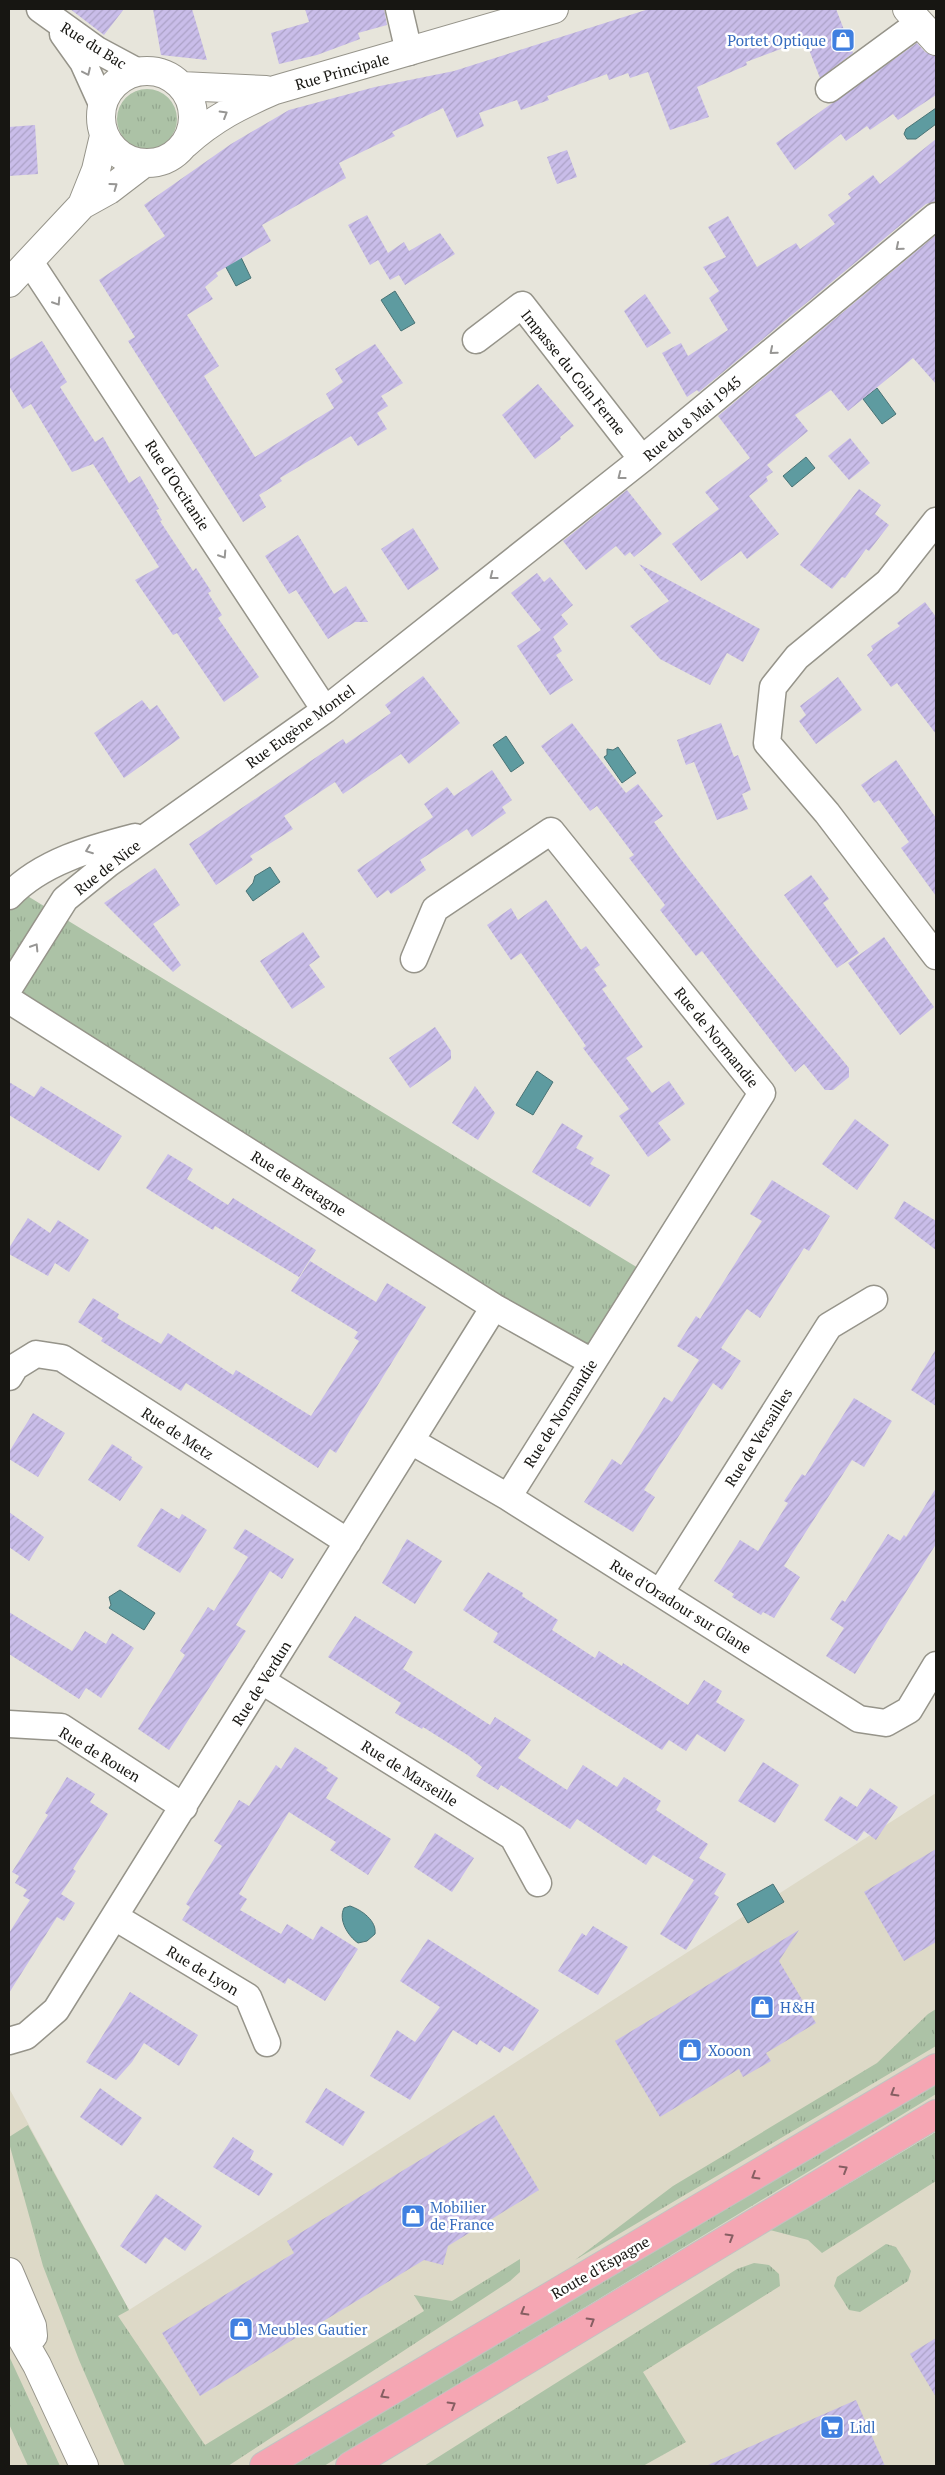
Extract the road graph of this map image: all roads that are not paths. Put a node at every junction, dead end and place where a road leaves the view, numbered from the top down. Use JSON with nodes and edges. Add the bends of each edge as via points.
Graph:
{"nodes":[{"id":1,"x":400,"y":9,"type":"edge"},
{"id":2,"x":554,"y":9,"type":"edge"},
{"id":3,"x":45,"y":13,"type":"edge"},
{"id":4,"x":921,"y":24,"type":"edge"},
{"id":5,"x":409,"y":52,"type":"junction"},
{"id":6,"x":138,"y":72,"type":"junction"},
{"id":7,"x":181,"y":86,"type":"junction"},
{"id":8,"x":829,"y":89,"type":"dead end"},
{"id":9,"x":275,"y":90,"type":"junction"},
{"id":10,"x":102,"y":104,"type":"junction"},
{"id":11,"x":104,"y":136,"type":"junction"},
{"id":12,"x":185,"y":144,"type":"junction"},
{"id":13,"x":143,"y":164,"type":"junction"},
{"id":14,"x":82,"y":205,"type":"junction"},
{"id":15,"x":936,"y":216,"type":"edge"},
{"id":16,"x":30,"y":262,"type":"junction"},
{"id":17,"x":9,"y":283,"type":"edge"},
{"id":18,"x":476,"y":340,"type":"dead end"},
{"id":19,"x":642,"y":459,"type":"junction"},
{"id":20,"x":936,"y":521,"type":"edge"},
{"id":21,"x":443,"y":615,"type":"joint"},
{"id":22,"x":325,"y":710,"type":"junction"},
{"id":23,"x":153,"y":832,"type":"junction"},
{"id":24,"x":9,"y":896,"type":"edge"},
{"id":25,"x":936,"y":956,"type":"edge"},
{"id":26,"x":414,"y":960,"type":"dead end"},
{"id":27,"x":9,"y":988,"type":"edge"},
{"id":28,"x":9,"y":1000,"type":"edge"},
{"id":29,"x":874,"y":1299,"type":"dead end"},
{"id":30,"x":494,"y":1307,"type":"junction"},
{"id":31,"x":592,"y":1362,"type":"junction"},
{"id":32,"x":9,"y":1378,"type":"edge"},
{"id":33,"x":411,"y":1441,"type":"junction"},
{"id":34,"x":508,"y":1497,"type":"junction"},
{"id":35,"x":348,"y":1542,"type":"junction"},
{"id":36,"x":660,"y":1593,"type":"junction"},
{"id":37,"x":936,"y":1665,"type":"edge"},
{"id":38,"x":262,"y":1681,"type":"junction"},
{"id":39,"x":9,"y":1724,"type":"edge"},
{"id":40,"x":184,"y":1807,"type":"junction"},
{"id":41,"x":538,"y":1883,"type":"dead end"},
{"id":42,"x":115,"y":1917,"type":"junction"},
{"id":43,"x":9,"y":2041,"type":"edge"},
{"id":44,"x":267,"y":2043,"type":"dead end"},
{"id":45,"x":936,"y":2068,"type":"edge"},
{"id":46,"x":936,"y":2114,"type":"edge"},
{"id":47,"x":9,"y":2272,"type":"edge"},
{"id":48,"x":9,"y":2316,"type":"edge"},
{"id":49,"x":37,"y":2365,"type":"junction"},
{"id":50,"x":84,"y":2466,"type":"edge"},
{"id":51,"x":264,"y":2466,"type":"edge"},
{"id":52,"x":350,"y":2466,"type":"edge"}],
"edges":[{"from":1,"to":5,"type":"street","name":"Rue Principale"},
{"from":2,"to":5,"type":"street","name":"Rue Principale"},
{"from":3,"to":6,"type":"street","name":"Rue du Bac","via":[[97,50]]},
{"from":3,"to":10,"type":"street","name":"Rue du Bac","one_way":true,"via":[[82,62]]},
{"from":4,"to":8,"type":"street"},
{"from":5,"to":9,"type":"street","name":"Rue Principale"},
{"from":6,"to":7,"type":"street","via":[[154,71]]},
{"from":6,"to":10,"type":"street","via":[[122,78],[109,89]]},
{"from":7,"to":9,"type":"street","name":"Rue Principale"},
{"from":7,"to":12,"type":"street","via":[[190,99],[193,114],[192,130]]},
{"from":12,"to":9,"type":"street","name":"Rue Principale","one_way":true,"via":[[235,107]]},
{"from":10,"to":11,"type":"street","via":[[100,115]]},
{"from":11,"to":13,"type":"street","via":[[120,156]]},
{"from":11,"to":14,"type":"street","via":[[96,170]]},
{"from":12,"to":13,"type":"street","via":[[165,160]]},
{"from":14,"to":13,"type":"street","one_way":true,"via":[[109,190]]},
{"from":14,"to":16,"type":"street"},
{"from":15,"to":19,"type":"street","name":"Rue du 8 Mai 1945","one_way":true},
{"from":16,"to":17,"type":"street"},
{"from":16,"to":22,"type":"street","name":"Rue d'Occitanie","one_way":true},
{"from":18,"to":19,"type":"street","name":"Impasse du Coin Ferme","via":[[522,305]]},
{"from":19,"to":21,"type":"street","name":"Rue du 8 Mai 1945","one_way":true},
{"from":20,"to":25,"type":"street","via":[[888,582],[797,657],[773,687],[767,744],[827,813]]},
{"from":21,"to":22,"type":"street","name":"Rue Eugène Montel"},
{"from":22,"to":23,"type":"street","name":"Rue Eugène Montel"},
{"from":23,"to":24,"type":"street","name":"Rue de Nice","one_way":true,"via":[[58,862]]},
{"from":27,"to":23,"type":"street","name":"Rue de Nice","one_way":true,"via":[[65,899]]},
{"from":26,"to":31,"type":"street","name":"Rue de Normandie","via":[[435,909],[552,831],[762,1093]]},
{"from":28,"to":30,"type":"street","name":"Rue de Bretagne"},
{"from":29,"to":36,"type":"street","name":"Rue de Versailles","via":[[828,1326]]},
{"from":30,"to":31,"type":"street","name":"Rue de Bretagne"},
{"from":30,"to":33,"type":"street","name":"Rue de Verdun"},
{"from":31,"to":34,"type":"street","name":"Rue de Normandie"},
{"from":32,"to":35,"type":"street","name":"Rue de Metz","via":[[15,1367],[36,1354],[62,1358]]},
{"from":33,"to":34,"type":"street","name":"Rue d'Oradour sur Glane"},
{"from":33,"to":35,"type":"street","name":"Rue de Verdun"},
{"from":34,"to":36,"type":"street","name":"Rue d'Oradour sur Glane"},
{"from":35,"to":38,"type":"street","name":"Rue de Verdun"},
{"from":36,"to":37,"type":"street","name":"Rue d'Oradour sur Glane","via":[[858,1719],[886,1723],[909,1710]]},
{"from":38,"to":40,"type":"street","name":"Rue de Verdun"},
{"from":38,"to":41,"type":"street","name":"Rue de Marseille","via":[[513,1837]]},
{"from":39,"to":40,"type":"street","name":"Rue de Rouen","via":[[61,1727]]},
{"from":40,"to":42,"type":"street","name":"Rue de Verdun"},
{"from":42,"to":43,"type":"street","name":"Rue de Verdun","via":[[56,2010],[26,2036]]},
{"from":42,"to":44,"type":"street","name":"Rue de Lyon","via":[[248,1997]]},
{"from":45,"to":51,"type":"main road","name":"Route d'Espagne","one_way":true},
{"from":52,"to":46,"type":"main road","one_way":true},
{"from":47,"to":49,"type":"street","via":[[32,2326]]},
{"from":48,"to":49,"type":"street"},
{"from":49,"to":50,"type":"street"}]}
